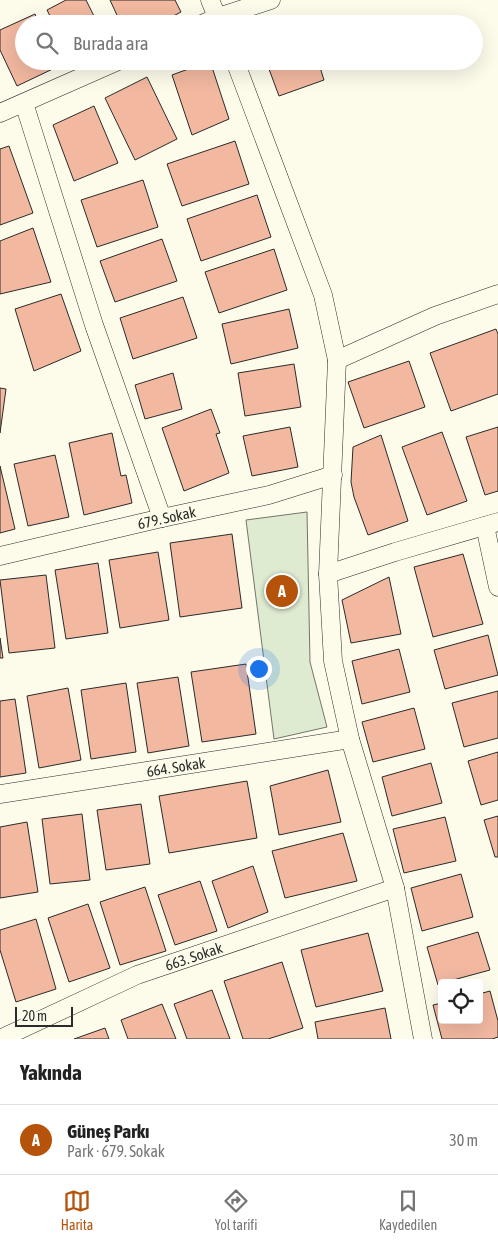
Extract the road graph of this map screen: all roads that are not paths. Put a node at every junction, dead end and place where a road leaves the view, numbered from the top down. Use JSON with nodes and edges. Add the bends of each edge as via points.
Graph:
{"nodes":[{"id":1,"x":210,"y":0,"type":"edge"},
{"id":2,"x":271,"y":0,"type":"edge"},
{"id":3,"x":212,"y":15,"type":"edge"},
{"id":4,"x":230,"y":15,"type":"edge"},
{"id":5,"x":98,"y":70,"type":"edge"},
{"id":6,"x":238,"y":70,"type":"edge"},
{"id":7,"x":24,"y":103,"type":"junction"},
{"id":8,"x":0,"y":113,"type":"edge"},
{"id":9,"x":498,"y":294,"type":"edge"},
{"id":10,"x":336,"y":360,"type":"junction"},
{"id":11,"x":333,"y":475,"type":"junction"},
{"id":12,"x":162,"y":518,"type":"junction"},
{"id":13,"x":492,"y":524,"type":"edge"},
{"id":14,"x":0,"y":556,"type":"edge"},
{"id":15,"x":328,"y":574,"type":"junction"},
{"id":16,"x":498,"y":587,"type":"edge"},
{"id":17,"x":350,"y":739,"type":"junction"},
{"id":18,"x":0,"y":794,"type":"edge"},
{"id":19,"x":395,"y":888,"type":"junction"},
{"id":20,"x":0,"y":1039,"type":"edge"},
{"id":21,"x":424,"y":1039,"type":"edge"}],
"edges":[{"from":1,"to":3,"type":"street"},
{"from":2,"to":4,"type":"street"},
{"from":5,"to":7,"type":"street"},
{"from":6,"to":10,"type":"street","via":[[322,295]]},
{"from":7,"to":8,"type":"street"},
{"from":7,"to":12,"type":"street","via":[[94,325]]},
{"from":9,"to":10,"type":"street","via":[[435,316]]},
{"from":10,"to":11,"type":"street"},
{"from":11,"to":12,"type":"street","name":"679. Sokak","via":[[269,495]]},
{"from":11,"to":15,"type":"street"},
{"from":12,"to":14,"type":"street","name":"679. Sokak"},
{"from":13,"to":15,"type":"street"},
{"from":13,"to":16,"type":"street"},
{"from":15,"to":17,"type":"street","via":[[333,661]]},
{"from":17,"to":18,"type":"street","name":"664. Sokak"},
{"from":17,"to":19,"type":"street"},
{"from":19,"to":20,"type":"street","name":"663. Sokak","via":[[138,974]]},
{"from":19,"to":21,"type":"street"}]}
